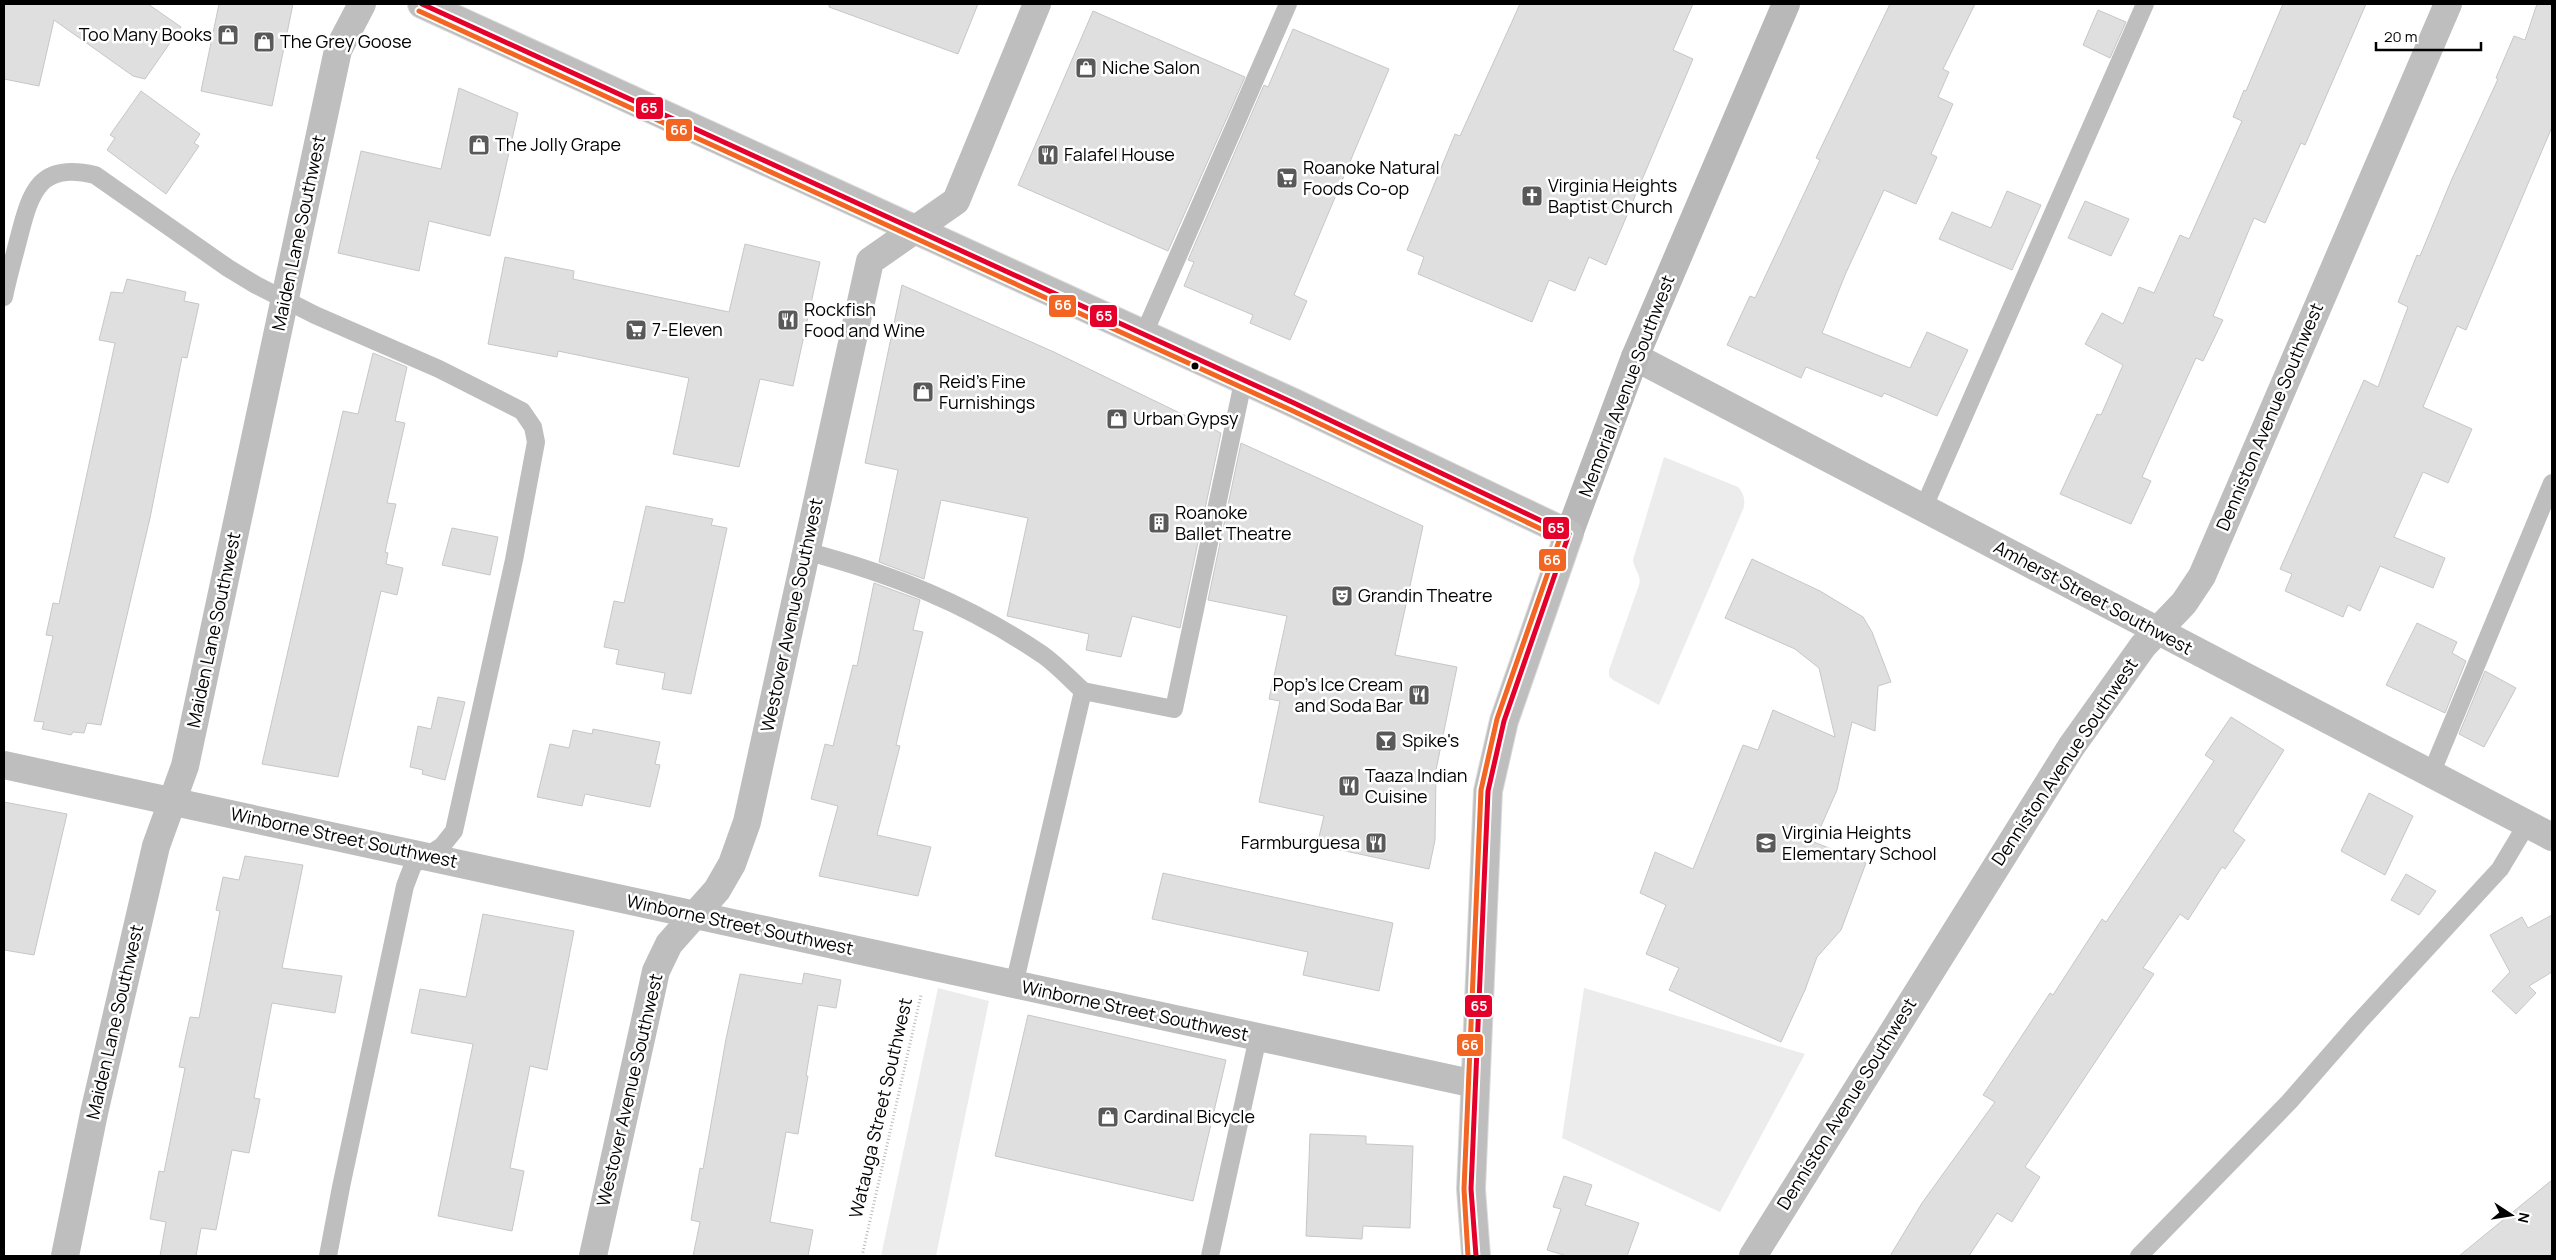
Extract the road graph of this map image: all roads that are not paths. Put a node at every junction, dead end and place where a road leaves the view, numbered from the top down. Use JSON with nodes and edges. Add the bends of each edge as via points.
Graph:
{"nodes":[{"id":1,"x":362,"y":4,"type":"edge"},
{"id":2,"x":422,"y":4,"type":"edge"},
{"id":3,"x":1037,"y":4,"type":"edge"},
{"id":4,"x":1288,"y":4,"type":"edge"},
{"id":5,"x":1786,"y":4,"type":"edge"},
{"id":6,"x":2145,"y":4,"type":"edge"},
{"id":7,"x":2448,"y":4,"type":"edge"},
{"id":8,"x":911,"y":229,"type":"junction"},
{"id":9,"x":4,"y":297,"type":"edge"},
{"id":10,"x":285,"y":300,"type":"junction"},
{"id":11,"x":1143,"y":336,"type":"junction"},
{"id":12,"x":1635,"y":357,"type":"junction"},
{"id":13,"x":1243,"y":382,"type":"junction"},
{"id":14,"x":2552,"y":483,"type":"edge"},
{"id":15,"x":1923,"y":509,"type":"junction"},
{"id":16,"x":1569,"y":534,"type":"junction"},
{"id":17,"x":805,"y":551,"type":"junction"},
{"id":18,"x":2157,"y":631,"type":"junction"},
{"id":19,"x":1083,"y":691,"type":"junction"},
{"id":20,"x":4,"y":765,"type":"edge"},
{"id":21,"x":2430,"y":774,"type":"junction"},
{"id":22,"x":173,"y":800,"type":"junction"},
{"id":23,"x":2527,"y":824,"type":"junction"},
{"id":24,"x":2552,"y":837,"type":"edge"},
{"id":25,"x":425,"y":855,"type":"junction"},
{"id":26,"x":696,"y":916,"type":"junction"},
{"id":27,"x":1014,"y":985,"type":"junction"},
{"id":28,"x":1258,"y":1038,"type":"junction"},
{"id":29,"x":1476,"y":1084,"type":"junction"},
{"id":30,"x":65,"y":1256,"type":"edge"},
{"id":31,"x":328,"y":1256,"type":"edge"},
{"id":32,"x":593,"y":1256,"type":"edge"},
{"id":33,"x":1210,"y":1256,"type":"edge"},
{"id":34,"x":1476,"y":1256,"type":"edge"},
{"id":35,"x":1753,"y":1256,"type":"edge"},
{"id":36,"x":2140,"y":1256,"type":"edge"}],
"edges":[{"from":1,"to":10,"type":"street","name":"Maiden Lane Southwest","via":[[338,50]]},
{"from":2,"to":8,"type":"street"},
{"from":3,"to":8,"type":"street","name":"Westover Avenue Southwest","via":[[956,201]]},
{"from":4,"to":11,"type":"lane"},
{"from":5,"to":12,"type":"street","name":"Memorial Avenue Southwest"},
{"from":6,"to":15,"type":"lane"},
{"from":7,"to":18,"type":"street","name":"Denniston Avenue Southwest","via":[[2202,576],[2184,603]]},
{"from":8,"to":11,"type":"street"},
{"from":8,"to":17,"type":"street","name":"Westover Avenue Southwest","via":[[870,261]]},
{"from":9,"to":10,"type":"lane","via":[[29,199],[48,178],[75,170],[96,175],[228,268]]},
{"from":10,"to":22,"type":"street","name":"Maiden Lane Southwest","via":[[185,766]]},
{"from":10,"to":25,"type":"lane","via":[[439,369],[522,411],[533,427],[536,442],[514,560],[454,831],[442,846]]},
{"from":11,"to":13,"type":"street"},
{"from":12,"to":15,"type":"street","name":"Amherst Street Southwest"},
{"from":12,"to":16,"type":"street","name":"Memorial Avenue Southwest"},
{"from":13,"to":16,"type":"street"},
{"from":13,"to":19,"type":"lane","via":[[1174,709]]},
{"from":14,"to":21,"type":"lane"},
{"from":15,"to":18,"type":"street","name":"Amherst Street Southwest"},
{"from":16,"to":29,"type":"street","name":"Memorial Avenue Southwest","via":[[1504,721],[1488,791]]},
{"from":17,"to":19,"type":"lane","via":[[849,562],[938,594],[992,622],[1045,656]]},
{"from":17,"to":26,"type":"street","name":"Westover Avenue Southwest","via":[[747,822],[732,864]]},
{"from":18,"to":21,"type":"street","name":"Amherst Street Southwest"},
{"from":18,"to":35,"type":"street","name":"Denniston Avenue Southwest","via":[[2071,747]]},
{"from":19,"to":27,"type":"lane"},
{"from":20,"to":22,"type":"street","name":"Winborne Street Southwest"},
{"from":21,"to":23,"type":"street","name":"Amherst Street Southwest"},
{"from":22,"to":25,"type":"street","name":"Winborne Street Southwest"},
{"from":22,"to":30,"type":"street","name":"Maiden Lane Southwest","via":[[156,846],[94,1113]]},
{"from":23,"to":24,"type":"street","name":"Amherst Street Southwest"},
{"from":23,"to":36,"type":"lane","via":[[2500,869],[2289,1102]]},
{"from":25,"to":26,"type":"street","name":"Winborne Street Southwest"},
{"from":25,"to":31,"type":"lane","via":[[413,865],[405,886]]},
{"from":26,"to":27,"type":"street","name":"Winborne Street Southwest"},
{"from":26,"to":32,"type":"street","name":"Westover Avenue Southwest","via":[[669,944],[656,971]]},
{"from":27,"to":28,"type":"street","name":"Winborne Street Southwest"},
{"from":28,"to":29,"type":"street","name":"Winborne Street Southwest"},
{"from":28,"to":33,"type":"lane"},
{"from":29,"to":34,"type":"street","name":"Memorial Avenue Southwest","via":[[1471,1189]]}]}
